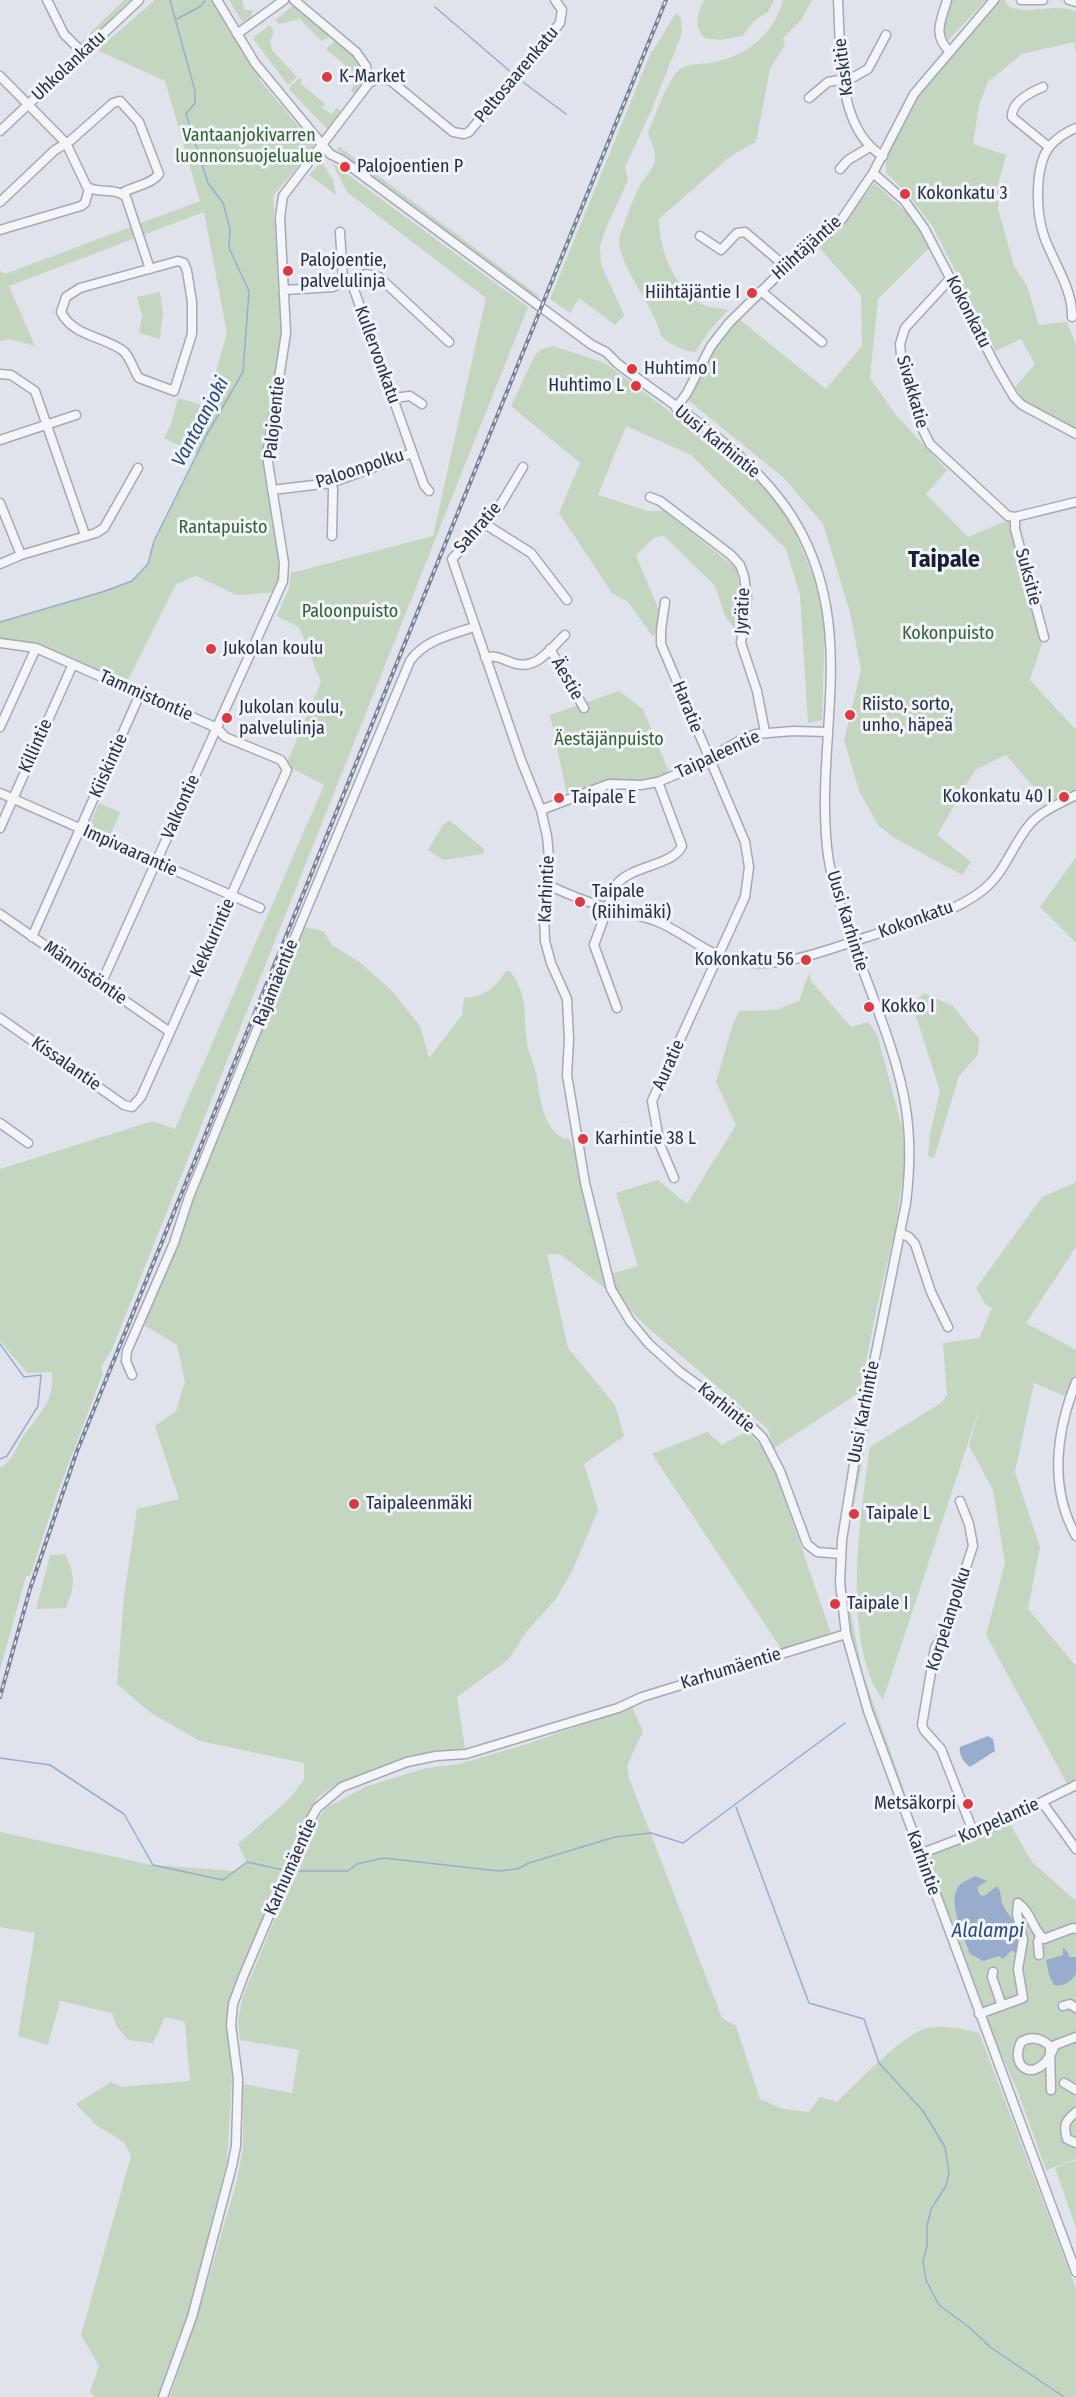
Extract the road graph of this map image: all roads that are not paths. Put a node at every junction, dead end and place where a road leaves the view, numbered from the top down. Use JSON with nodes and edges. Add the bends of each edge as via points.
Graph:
{"nodes":[{"id":1,"x":47,"y":0,"type":"edge"},
{"id":2,"x":139,"y":0,"type":"edge"},
{"id":3,"x":217,"y":0,"type":"edge"},
{"id":4,"x":284,"y":0,"type":"edge"},
{"id":5,"x":294,"y":0,"type":"edge"},
{"id":6,"x":555,"y":0,"type":"edge"},
{"id":7,"x":947,"y":0,"type":"edge"},
{"id":8,"x":994,"y":0,"type":"edge"},
{"id":9,"x":1021,"y":0,"type":"edge"},
{"id":10,"x":1043,"y":0,"type":"edge"},
{"id":11,"x":1069,"y":0,"type":"edge"},
{"id":12,"x":838,"y":1,"type":"edge"},
{"id":13,"x":1076,"y":2,"type":"edge"},
{"id":14,"x":237,"y":34,"type":"junction"},
{"id":15,"x":886,"y":35,"type":"dead end"},
{"id":16,"x":950,"y":52,"type":"junction"},
{"id":17,"x":83,"y":53,"type":"junction"},
{"id":18,"x":0,"y":76,"type":"edge"},
{"id":19,"x":843,"y":80,"type":"junction"},
{"id":20,"x":369,"y":83,"type":"junction"},
{"id":21,"x":1043,"y":87,"type":"dead end"},
{"id":22,"x":809,"y":98,"type":"dead end"},
{"id":23,"x":28,"y":104,"type":"junction"},
{"id":24,"x":1076,"y":128,"type":"edge"},
{"id":25,"x":0,"y":131,"type":"edge"},
{"id":26,"x":66,"y":143,"type":"junction"},
{"id":27,"x":322,"y":144,"type":"junction"},
{"id":28,"x":870,"y":147,"type":"junction"},
{"id":29,"x":1049,"y":147,"type":"junction"},
{"id":30,"x":883,"y":156,"type":"junction"},
{"id":31,"x":840,"y":169,"type":"dead end"},
{"id":32,"x":873,"y":173,"type":"junction"},
{"id":33,"x":89,"y":189,"type":"junction"},
{"id":34,"x":122,"y":193,"type":"junction"},
{"id":35,"x":0,"y":202,"type":"edge"},
{"id":36,"x":0,"y":230,"type":"edge"},
{"id":37,"x":340,"y":232,"type":"dead end"},
{"id":38,"x":700,"y":236,"type":"dead end"},
{"id":39,"x":786,"y":267,"type":"junction"},
{"id":40,"x":150,"y":269,"type":"junction"},
{"id":41,"x":950,"y":279,"type":"junction"},
{"id":42,"x":348,"y":283,"type":"junction"},
{"id":43,"x":284,"y":290,"type":"junction"},
{"id":44,"x":761,"y":291,"type":"junction"},
{"id":45,"x":1072,"y":317,"type":"dead end"},
{"id":46,"x":448,"y":342,"type":"dead end"},
{"id":47,"x":822,"y":342,"type":"dead end"},
{"id":48,"x":0,"y":374,"type":"edge"},
{"id":49,"x":393,"y":398,"type":"junction"},
{"id":50,"x":422,"y":404,"type":"dead end"},
{"id":51,"x":676,"y":408,"type":"junction"},
{"id":52,"x":76,"y":415,"type":"dead end"},
{"id":53,"x":47,"y":424,"type":"junction"},
{"id":54,"x":1076,"y":434,"type":"edge"},
{"id":55,"x":0,"y":440,"type":"edge"},
{"id":56,"x":412,"y":453,"type":"junction"},
{"id":57,"x":523,"y":467,"type":"dead end"},
{"id":58,"x":138,"y":468,"type":"dead end"},
{"id":59,"x":331,"y":483,"type":"junction"},
{"id":60,"x":272,"y":490,"type":"junction"},
{"id":61,"x":429,"y":491,"type":"dead end"},
{"id":62,"x":650,"y":497,"type":"dead end"},
{"id":63,"x":1076,"y":502,"type":"edge"},
{"id":64,"x":0,"y":503,"type":"edge"},
{"id":65,"x":1015,"y":517,"type":"junction"},
{"id":66,"x":484,"y":524,"type":"junction"},
{"id":67,"x":85,"y":535,"type":"junction"},
{"id":68,"x":332,"y":536,"type":"dead end"},
{"id":69,"x":21,"y":555,"type":"junction"},
{"id":70,"x":452,"y":559,"type":"joint"},
{"id":71,"x":0,"y":564,"type":"edge"},
{"id":72,"x":567,"y":600,"type":"dead end"},
{"id":73,"x":665,"y":602,"type":"dead end"},
{"id":74,"x":474,"y":627,"type":"junction"},
{"id":75,"x":565,"y":635,"type":"dead end"},
{"id":76,"x":1044,"y":637,"type":"dead end"},
{"id":77,"x":0,"y":643,"type":"edge"},
{"id":78,"x":36,"y":648,"type":"junction"},
{"id":79,"x":550,"y":650,"type":"junction"},
{"id":80,"x":485,"y":657,"type":"junction"},
{"id":81,"x":73,"y":664,"type":"junction"},
{"id":82,"x":140,"y":694,"type":"junction"},
{"id":83,"x":584,"y":708,"type":"dead end"},
{"id":84,"x":0,"y":726,"type":"edge"},
{"id":85,"x":217,"y":728,"type":"junction"},
{"id":86,"x":765,"y":732,"type":"junction"},
{"id":87,"x":828,"y":732,"type":"junction"},
{"id":88,"x":708,"y":759,"type":"junction"},
{"id":89,"x":285,"y":765,"type":"joint"},
{"id":90,"x":658,"y":782,"type":"junction"},
{"id":91,"x":0,"y":793,"type":"edge"},
{"id":92,"x":1076,"y":795,"type":"edge"},
{"id":93,"x":13,"y":798,"type":"junction"},
{"id":94,"x":541,"y":810,"type":"junction"},
{"id":95,"x":0,"y":828,"type":"edge"},
{"id":96,"x":81,"y":829,"type":"junction"},
{"id":97,"x":745,"y":842,"type":"joint"},
{"id":98,"x":156,"y":862,"type":"junction"},
{"id":99,"x":548,"y":885,"type":"junction"},
{"id":100,"x":231,"y":896,"type":"junction"},
{"id":101,"x":260,"y":908,"type":"dead end"},
{"id":102,"x":607,"y":908,"type":"junction"},
{"id":103,"x":0,"y":914,"type":"edge"},
{"id":104,"x":32,"y":937,"type":"junction"},
{"id":105,"x":852,"y":943,"type":"junction"},
{"id":106,"x":718,"y":954,"type":"junction"},
{"id":107,"x":101,"y":984,"type":"junction"},
{"id":108,"x":617,"y":1008,"type":"dead end"},
{"id":109,"x":0,"y":1018,"type":"edge"},
{"id":110,"x":170,"y":1032,"type":"junction"},
{"id":111,"x":132,"y":1107,"type":"joint"},
{"id":112,"x":0,"y":1123,"type":"edge"},
{"id":113,"x":28,"y":1143,"type":"dead end"},
{"id":114,"x":674,"y":1178,"type":"dead end"},
{"id":115,"x":900,"y":1233,"type":"junction"},
{"id":116,"x":948,"y":1327,"type":"dead end"},
{"id":117,"x":132,"y":1375,"type":"dead end"},
{"id":118,"x":1076,"y":1382,"type":"edge"},
{"id":119,"x":960,"y":1501,"type":"dead end"},
{"id":120,"x":1076,"y":1536,"type":"edge"},
{"id":121,"x":841,"y":1554,"type":"junction"},
{"id":122,"x":846,"y":1634,"type":"junction"},
{"id":123,"x":1076,"y":1785,"type":"edge"},
{"id":124,"x":1042,"y":1802,"type":"junction"},
{"id":125,"x":974,"y":1834,"type":"junction"},
{"id":126,"x":1076,"y":1849,"type":"edge"},
{"id":127,"x":920,"y":1854,"type":"junction"},
{"id":128,"x":1076,"y":1929,"type":"edge"},
{"id":129,"x":1040,"y":1936,"type":"junction"},
{"id":130,"x":1039,"y":1955,"type":"dead end"},
{"id":131,"x":993,"y":1972,"type":"dead end"},
{"id":132,"x":1002,"y":2006,"type":"junction"},
{"id":133,"x":1063,"y":2006,"type":"dead end"},
{"id":134,"x":1076,"y":2008,"type":"edge"},
{"id":135,"x":979,"y":2013,"type":"junction"},
{"id":136,"x":1076,"y":2037,"type":"edge"},
{"id":137,"x":1051,"y":2056,"type":"junction"},
{"id":138,"x":1064,"y":2083,"type":"dead end"},
{"id":139,"x":1051,"y":2090,"type":"dead end"},
{"id":140,"x":1076,"y":2090,"type":"edge"},
{"id":141,"x":1076,"y":2112,"type":"edge"},
{"id":142,"x":1076,"y":2143,"type":"edge"},
{"id":143,"x":1076,"y":2272,"type":"edge"},
{"id":144,"x":163,"y":2397,"type":"edge"}],
"edges":[{"from":1,"to":17,"type":"street","via":[[64,34]]},
{"from":2,"to":17,"type":"street","name":"Uhkolankatu"},
{"from":3,"to":14,"type":"street","name":"Uusi Karhintie"},
{"from":4,"to":14,"type":"street"},
{"from":5,"to":20,"type":"street","via":[[356,52],[366,66]]},
{"from":6,"to":20,"type":"street","name":"Peltosaarenkatu","via":[[562,10],[560,23],[469,132],[453,132],[391,81],[378,78]]},
{"from":7,"to":16,"type":"street","via":[[938,34]]},
{"from":8,"to":16,"type":"street"},
{"from":9,"to":10,"type":"street"},
{"from":11,"to":13,"type":"street"},
{"from":12,"to":19,"type":"street","name":"Kaskitie"},
{"from":14,"to":27,"type":"street","name":"Uusi Karhintie"},
{"from":15,"to":19,"type":"street","via":[[868,69]]},
{"from":16,"to":30,"type":"street","name":"Hiihtäjäntie","via":[[914,94]]},
{"from":17,"to":23,"type":"street","name":"Uhkolankatu"},
{"from":18,"to":23,"type":"street"},
{"from":19,"to":22,"type":"street","via":[[828,82]]},
{"from":19,"to":28,"type":"street","name":"Kaskitie","via":[[850,111]]},
{"from":20,"to":27,"type":"street","name":"Palojoentie"},
{"from":21,"to":29,"type":"street","via":[[1030,93],[1012,112],[1014,121]]},
{"from":23,"to":25,"type":"street","name":"Uhkolankatu"},
{"from":23,"to":26,"type":"street"},
{"from":24,"to":29,"type":"street"},
{"from":26,"to":33,"type":"street"},
{"from":26,"to":34,"type":"street","via":[[113,102],[123,103],[139,122],[159,174]]},
{"from":26,"to":35,"type":"street"},
{"from":27,"to":43,"type":"street","name":"Palojoentie","via":[[283,196],[280,206]]},
{"from":27,"to":51,"type":"street","name":"Uusi Karhintie","via":[[334,149],[342,160]]},
{"from":28,"to":30,"type":"street","name":"Kaskitie"},
{"from":28,"to":31,"type":"street"},
{"from":29,"to":45,"type":"street","via":[[1040,177],[1039,213],[1043,233],[1062,274]]},
{"from":30,"to":32,"type":"street","name":"Hiihtäjäntie"},
{"from":32,"to":39,"type":"street","name":"Hiihtäjäntie","via":[[833,229]]},
{"from":32,"to":41,"type":"street","name":"Kokonkatu","via":[[915,214]]},
{"from":33,"to":34,"type":"street"},
{"from":33,"to":36,"type":"street","via":[[81,206]]},
{"from":34,"to":40,"type":"street"},
{"from":37,"to":42,"type":"street","name":"Kullervonkatu"},
{"from":38,"to":39,"type":"street","via":[[721,250],[737,233],[745,232]]},
{"from":39,"to":44,"type":"street","name":"Hiihtäjäntie"},
{"from":40,"to":40,"type":"street","via":[[183,262],[189,280],[192,334],[174,391],[139,378],[124,351],[80,331],[61,312],[66,297],[80,288]]},
{"from":41,"to":54,"type":"street","name":"Kokonkatu","via":[[1014,397]]},
{"from":41,"to":65,"type":"street","name":"Sivakkatie","via":[[905,328],[900,344],[902,366],[930,444],[1004,513]]},
{"from":42,"to":43,"type":"street"},
{"from":42,"to":46,"type":"street","via":[[366,274],[379,277]]},
{"from":42,"to":49,"type":"street","name":"Kullervonkatu"},
{"from":43,"to":60,"type":"street","name":"Palojoentie","via":[[286,333],[268,448]]},
{"from":44,"to":47,"type":"street"},
{"from":44,"to":51,"type":"street","name":"Hiihtäjäntie","via":[[715,340]]},
{"from":48,"to":53,"type":"street","via":[[11,375],[32,387]]},
{"from":49,"to":50,"type":"street","via":[[410,396]]},
{"from":49,"to":56,"type":"street","name":"Kullervonkatu"},
{"from":51,"to":87,"type":"street","name":"Uusi Karhintie","via":[[761,477],[793,517],[807,544],[824,588],[830,622]]},
{"from":52,"to":53,"type":"street"},
{"from":53,"to":55,"type":"street"},
{"from":53,"to":67,"type":"street"},
{"from":56,"to":59,"type":"street","name":"Paloonpolku"},
{"from":56,"to":61,"type":"street","name":"Kullervonkatu"},
{"from":57,"to":66,"type":"street","name":"Sahratie","via":[[498,509]]},
{"from":58,"to":67,"type":"street","via":[[104,528]]},
{"from":59,"to":60,"type":"street","name":"Paloonpolku"},
{"from":59,"to":68,"type":"street"},
{"from":60,"to":85,"type":"street","name":"Palojoentie","via":[[284,563],[283,580]]},
{"from":62,"to":86,"type":"street","name":"Jyrätie","via":[[740,565],[747,597],[741,643]]},
{"from":63,"to":65,"type":"street"},
{"from":64,"to":69,"type":"street"},
{"from":65,"to":76,"type":"street","name":"Suksitie"},
{"from":66,"to":70,"type":"street","name":"Sahratie"},
{"from":66,"to":72,"type":"street","via":[[531,553]]},
{"from":67,"to":69,"type":"street"},
{"from":69,"to":71,"type":"street"},
{"from":70,"to":74,"type":"street","name":"Karhintie"},
{"from":73,"to":88,"type":"street","name":"Haratie","via":[[662,644]]},
{"from":74,"to":80,"type":"street","name":"Karhintie"},
{"from":74,"to":117,"type":"street","name":"Rajamäentie","via":[[431,642],[410,661],[127,1351],[126,1361]]},
{"from":75,"to":79,"type":"street","name":"Äestie"},
{"from":77,"to":78,"type":"street","name":"Tammistontie"},
{"from":78,"to":81,"type":"street","name":"Tammistontie"},
{"from":78,"to":84,"type":"street"},
{"from":79,"to":80,"type":"street","name":"Äestie","via":[[529,666]]},
{"from":79,"to":83,"type":"street","name":"Äestie"},
{"from":80,"to":94,"type":"street","name":"Karhintie"},
{"from":81,"to":82,"type":"street","name":"Tammistontie"},
{"from":81,"to":93,"type":"street","name":"Killintie"},
{"from":82,"to":85,"type":"street","name":"Tammistontie"},
{"from":82,"to":96,"type":"street","name":"Kiiskintie"},
{"from":85,"to":89,"type":"street","name":"Tammistontie","via":[[225,737]]},
{"from":85,"to":98,"type":"street","name":"Valkontie"},
{"from":86,"to":87,"type":"street","name":"Taipaleentie"},
{"from":86,"to":88,"type":"street","name":"Taipaleentie","via":[[744,738]]},
{"from":87,"to":105,"type":"street","name":"Uusi Karhintie","via":[[827,847],[834,886]]},
{"from":88,"to":90,"type":"street","name":"Taipaleentie"},
{"from":88,"to":97,"type":"street","name":"Haratie"},
{"from":89,"to":100,"type":"street","name":"Kekkurintie","via":[[285,775]]},
{"from":90,"to":94,"type":"street","name":"Taipaleentie","via":[[609,784]]},
{"from":90,"to":102,"type":"street","via":[[682,846],[675,855],[622,877]]},
{"from":91,"to":93,"type":"street","name":"Impivaarantie"},
{"from":92,"to":105,"type":"street","name":"Kokonkatu","via":[[1030,824],[1000,873],[972,898],[946,912]]},
{"from":93,"to":95,"type":"street","name":"Killintie"},
{"from":93,"to":96,"type":"street","name":"Impivaarantie"},
{"from":94,"to":99,"type":"street","name":"Karhintie","via":[[549,852]]},
{"from":96,"to":98,"type":"street","name":"Impivaarantie"},
{"from":96,"to":104,"type":"street","name":"Kiiskintie"},
{"from":97,"to":106,"type":"street","name":"Auratie","via":[[748,886]]},
{"from":98,"to":100,"type":"street","name":"Impivaarantie"},
{"from":98,"to":107,"type":"street","name":"Valkontie"},
{"from":99,"to":102,"type":"street","name":"Kokonkatu"},
{"from":99,"to":121,"type":"street","name":"Karhintie","via":[[545,941],[567,999],[567,1075],[586,1193],[611,1289],[649,1344],[762,1438],[780,1471],[807,1544],[817,1552]]},
{"from":100,"to":101,"type":"street","name":"Impivaarantie"},
{"from":100,"to":110,"type":"street","name":"Kekkurintie"},
{"from":102,"to":106,"type":"street","name":"Kokonkatu","via":[[656,921]]},
{"from":102,"to":108,"type":"street","via":[[594,945]]},
{"from":103,"to":104,"type":"street","name":"Männistöntie"},
{"from":104,"to":107,"type":"street","name":"Männistöntie"},
{"from":105,"to":106,"type":"street","name":"Kokonkatu","via":[[793,960],[764,963],[736,961]]},
{"from":105,"to":115,"type":"street","name":"Uusi Karhintie","via":[[906,1106],[910,1164]]},
{"from":106,"to":114,"type":"street","name":"Auratie","via":[[652,1101],[660,1145]]},
{"from":107,"to":110,"type":"street","name":"Männistöntie"},
{"from":109,"to":111,"type":"street","name":"Kissalantie"},
{"from":110,"to":111,"type":"street","name":"Kekkurintie","via":[[141,1097]]},
{"from":112,"to":113,"type":"street"},
{"from":115,"to":116,"type":"street","via":[[915,1244]]},
{"from":115,"to":121,"type":"street","name":"Uusi Karhintie","via":[[850,1486]]},
{"from":118,"to":120,"type":"street","via":[[1057,1460],[1060,1497]]},
{"from":119,"to":125,"type":"street","name":"Korpelanpolku","via":[[973,1546],[945,1631],[935,1648],[922,1725],[941,1749]]},
{"from":121,"to":122,"type":"street","name":"Karhintie"},
{"from":122,"to":127,"type":"street","name":"Karhintie","via":[[868,1711]]},
{"from":122,"to":144,"type":"street","name":"Karhumäentie","via":[[466,1754],[407,1762],[342,1787],[317,1808],[233,2004],[231,2025],[238,2079],[236,2146],[192,2317]]},
{"from":123,"to":124,"type":"street","name":"Korpelantie"},
{"from":124,"to":125,"type":"street","name":"Korpelantie"},
{"from":124,"to":126,"type":"street"},
{"from":125,"to":127,"type":"street","name":"Korpelantie"},
{"from":127,"to":135,"type":"street","name":"Karhintie"},
{"from":128,"to":129,"type":"street","via":[[1044,1939]]},
{"from":129,"to":130,"type":"street"},
{"from":129,"to":132,"type":"street","via":[[1026,1909],[1018,1904],[1023,1940],[1018,1969],[1023,1998]]},
{"from":131,"to":132,"type":"street"},
{"from":132,"to":135,"type":"street"},
{"from":133,"to":134,"type":"street","via":[[1070,2004]]},
{"from":135,"to":143,"type":"street","name":"Karhintie"},
{"from":136,"to":137,"type":"street","via":[[1055,2045]]},
{"from":137,"to":137,"type":"street","via":[[1036,2071],[1028,2071],[1020,2063],[1018,2049],[1021,2042],[1033,2038],[1050,2046]]},
{"from":137,"to":139,"type":"street"},
{"from":138,"to":140,"type":"street"},
{"from":141,"to":142,"type":"street","via":[[1063,2127],[1067,2139]]}]}
